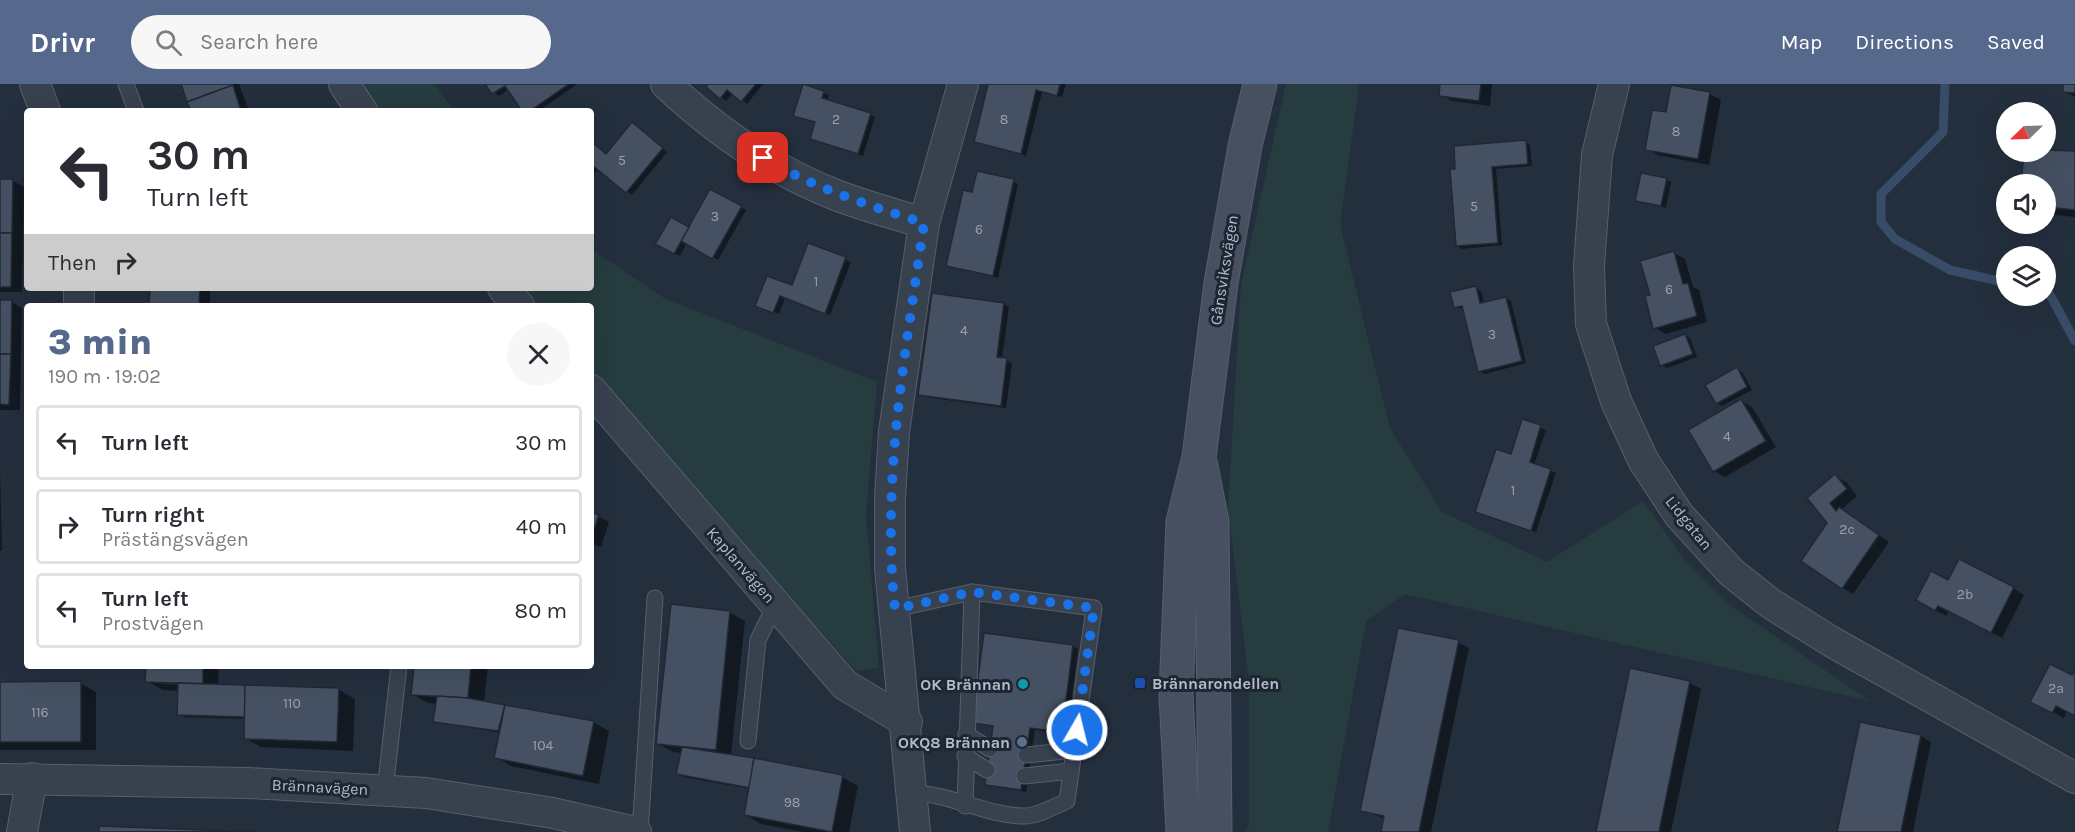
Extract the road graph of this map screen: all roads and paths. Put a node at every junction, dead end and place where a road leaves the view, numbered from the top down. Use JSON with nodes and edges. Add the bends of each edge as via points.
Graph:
{"nodes":[{"id":1,"x":35,"y":84,"type":"edge"},
{"id":2,"x":126,"y":84,"type":"edge"},
{"id":3,"x":344,"y":84,"type":"edge"},
{"id":4,"x":666,"y":84,"type":"edge"},
{"id":5,"x":963,"y":84,"type":"edge"},
{"id":6,"x":1260,"y":84,"type":"edge"},
{"id":7,"x":1614,"y":84,"type":"edge"},
{"id":8,"x":44,"y":108,"type":"edge"},
{"id":9,"x":135,"y":108,"type":"edge"},
{"id":10,"x":360,"y":108,"type":"edge"},
{"id":11,"x":924,"y":223,"type":"junction"},
{"id":12,"x":506,"y":291,"type":"edge"},
{"id":13,"x":516,"y":303,"type":"edge"},
{"id":14,"x":594,"y":393,"type":"edge"},
{"id":15,"x":1199,"y":457,"type":"junction"},
{"id":16,"x":972,"y":592,"type":"junction"},
{"id":17,"x":655,"y":598,"type":"dead end"},
{"id":18,"x":776,"y":604,"type":"junction"},
{"id":19,"x":895,"y":609,"type":"junction"},
{"id":20,"x":399,"y":669,"type":"edge"},
{"id":21,"x":906,"y":722,"type":"junction"},
{"id":22,"x":966,"y":734,"type":"junction"},
{"id":23,"x":748,"y":741,"type":"dead end"},
{"id":24,"x":990,"y":749,"type":"dead end"},
{"id":25,"x":1074,"y":750,"type":"junction"},
{"id":26,"x":1026,"y":755,"type":"dead end"},
{"id":27,"x":965,"y":756,"type":"junction"},
{"id":28,"x":987,"y":770,"type":"dead end"},
{"id":29,"x":1071,"y":771,"type":"junction"},
{"id":30,"x":1024,"y":776,"type":"dead end"},
{"id":31,"x":32,"y":778,"type":"junction"},
{"id":32,"x":2075,"y":778,"type":"edge"},
{"id":33,"x":0,"y":779,"type":"edge"},
{"id":34,"x":386,"y":791,"type":"junction"},
{"id":35,"x":912,"y":795,"type":"junction"},
{"id":36,"x":965,"y":806,"type":"junction"},
{"id":37,"x":22,"y":832,"type":"edge"},
{"id":38,"x":638,"y":832,"type":"edge"},
{"id":39,"x":915,"y":832,"type":"edge"},
{"id":40,"x":1184,"y":832,"type":"edge"},
{"id":41,"x":1215,"y":832,"type":"edge"}],
"edges":[{"from":1,"to":8,"type":"street"},
{"from":2,"to":9,"type":"lane"},
{"from":3,"to":10,"type":"street"},
{"from":4,"to":11,"type":"street","via":[[695,112],[799,179]]},
{"from":5,"to":11,"type":"street"},
{"from":6,"to":15,"type":"main road","name":"Gånsviksvägen","via":[[1221,283]]},
{"from":7,"to":32,"type":"street","name":"Lidgatan","via":[[1597,155],[1588,266],[1591,324],[1616,401],[1643,460],[1679,515],[1731,572],[1770,603]]},
{"from":11,"to":19,"type":"street","via":[[894,432],[890,568]]},
{"from":12,"to":13,"type":"street"},
{"from":14,"to":18,"type":"street","name":"Kaplanvägen"},
{"from":15,"to":40,"type":"main road","name":"Gånsviksvägen","via":[[1183,522],[1176,695]]},
{"from":15,"to":41,"type":"main road","name":"Gånsviksvägen","via":[[1212,522]]},
{"from":16,"to":19,"type":"lane"},
{"from":16,"to":22,"type":"lane"},
{"from":16,"to":25,"type":"lane","via":[[1094,608]]},
{"from":17,"to":38,"type":"lane"},
{"from":18,"to":21,"type":"street","name":"Kaplanvägen","via":[[845,685]]},
{"from":18,"to":23,"type":"lane","via":[[758,640]]},
{"from":19,"to":21,"type":"street"},
{"from":20,"to":34,"type":"lane"},
{"from":21,"to":35,"type":"street"},
{"from":22,"to":24,"type":"lane"},
{"from":22,"to":27,"type":"lane"},
{"from":25,"to":26,"type":"lane"},
{"from":25,"to":29,"type":"lane"},
{"from":27,"to":28,"type":"lane"},
{"from":27,"to":36,"type":"lane"},
{"from":29,"to":30,"type":"lane"},
{"from":29,"to":36,"type":"lane","via":[[1067,801],[1024,817]]},
{"from":31,"to":33,"type":"street","name":"Brännavägen"},
{"from":31,"to":34,"type":"street","name":"Brännavägen"},
{"from":31,"to":37,"type":"street"},
{"from":34,"to":38,"type":"street","name":"Brännavägen","via":[[426,793],[553,813]]},
{"from":35,"to":36,"type":"lane","via":[[927,793]]},
{"from":35,"to":39,"type":"street"}]}
